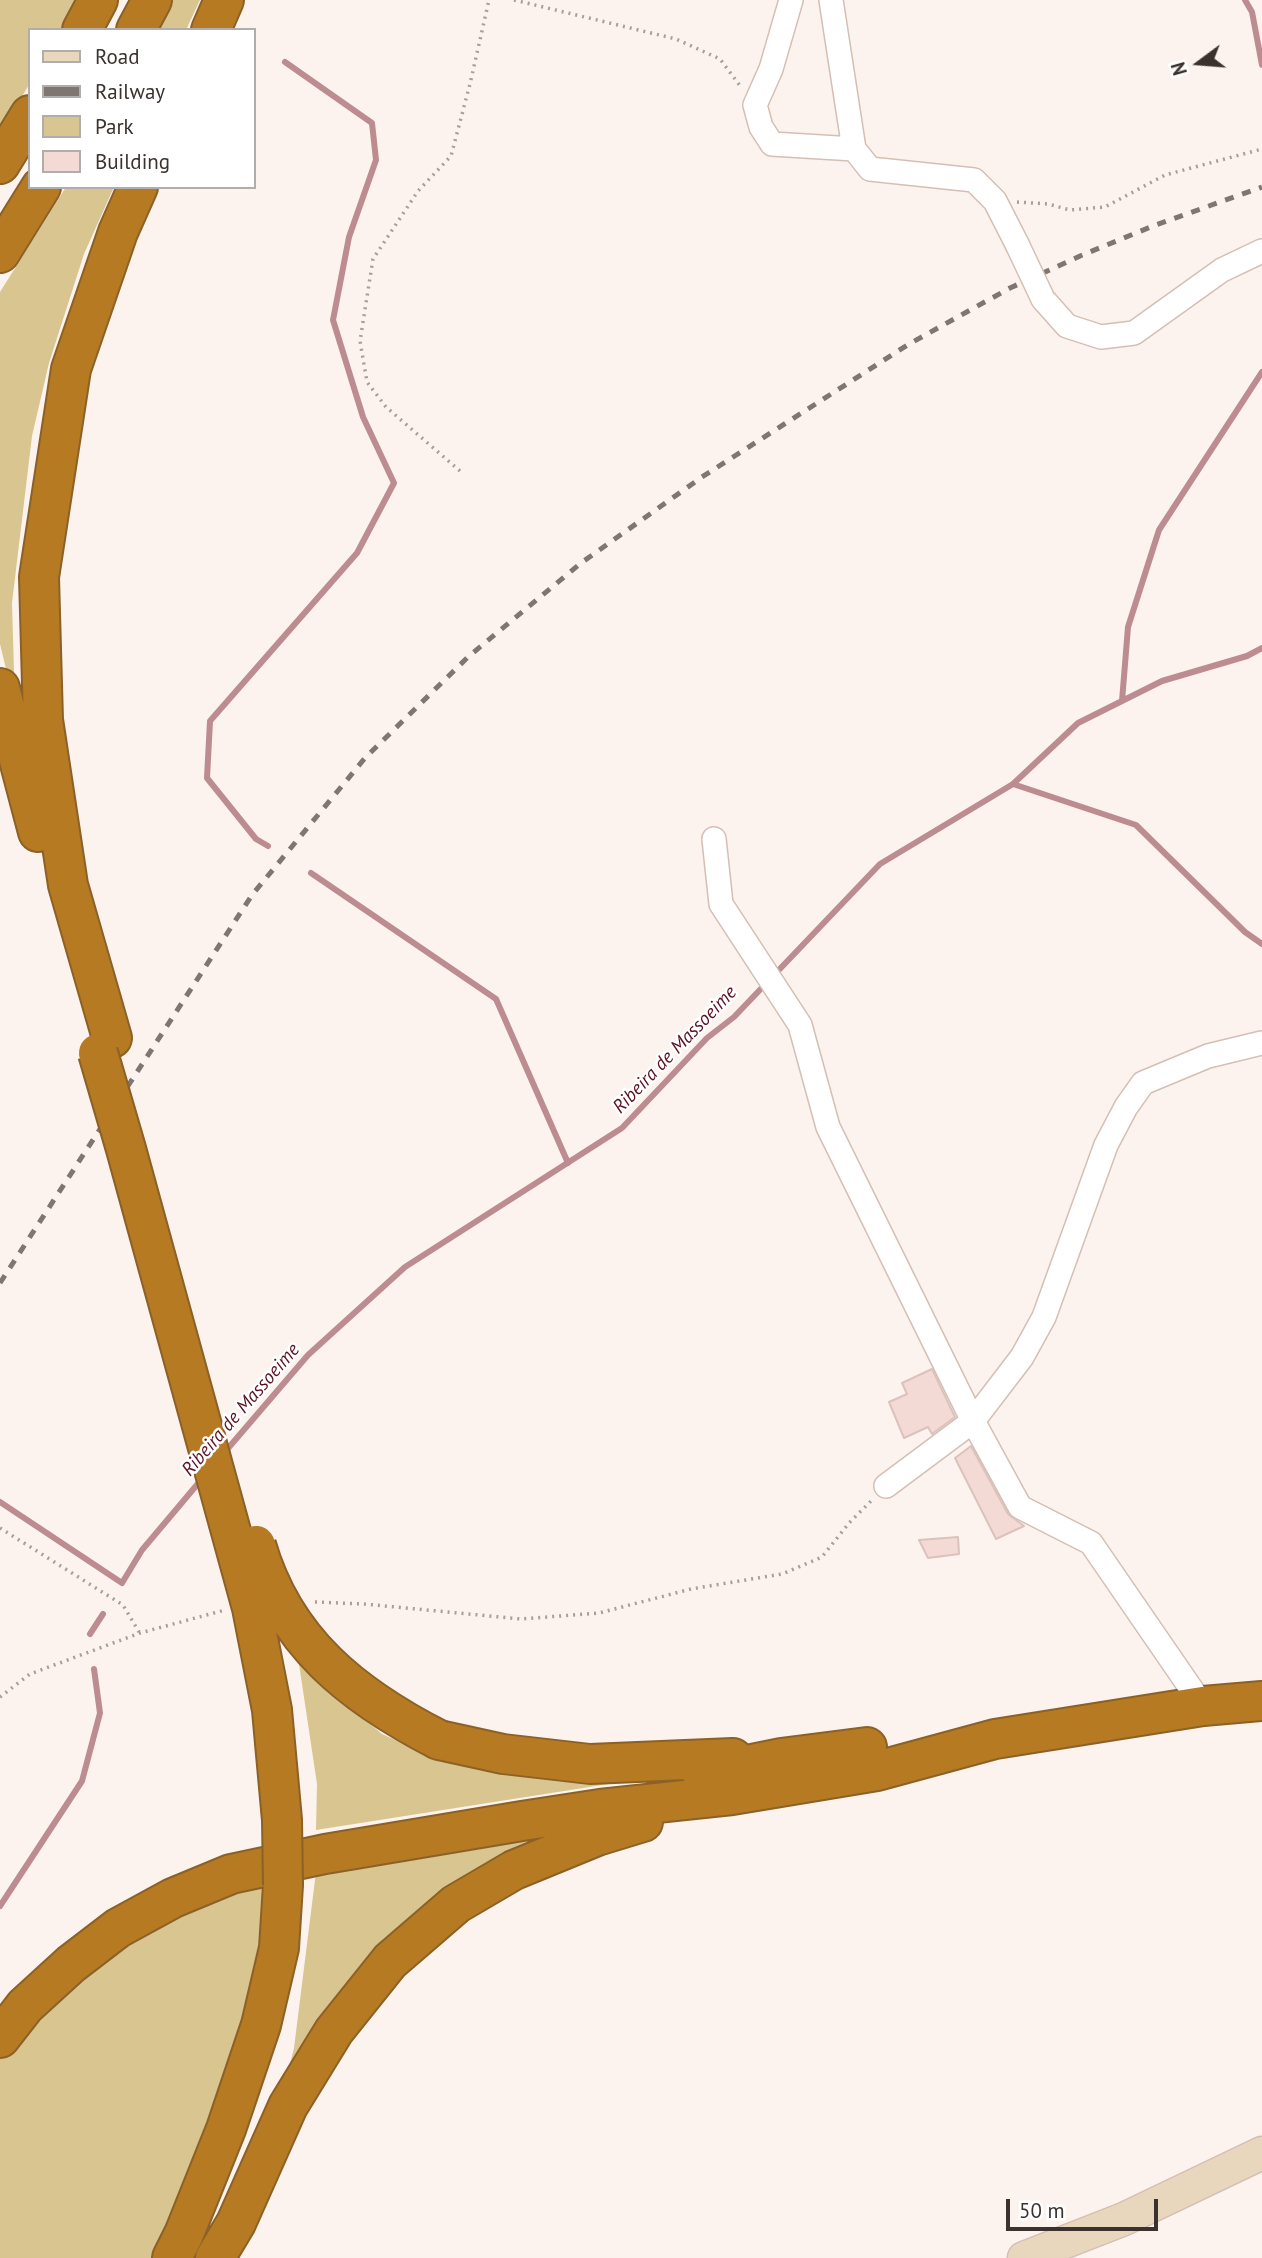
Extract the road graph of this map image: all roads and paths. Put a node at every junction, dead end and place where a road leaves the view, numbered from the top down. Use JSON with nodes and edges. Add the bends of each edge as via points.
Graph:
{"nodes":[{"id":1,"x":98,"y":0,"type":"edge"},
{"id":2,"x":152,"y":0,"type":"edge"},
{"id":3,"x":224,"y":0,"type":"edge"},
{"id":4,"x":488,"y":0,"type":"edge"},
{"id":5,"x":514,"y":0,"type":"edge"},
{"id":6,"x":791,"y":0,"type":"edge"},
{"id":7,"x":831,"y":0,"type":"edge"},
{"id":8,"x":83,"y":28,"type":"edge"},
{"id":9,"x":137,"y":28,"type":"edge"},
{"id":10,"x":212,"y":28,"type":"edge"},
{"id":11,"x":755,"y":105,"type":"junction"},
{"id":12,"x":28,"y":118,"type":"edge"},
{"id":13,"x":853,"y":149,"type":"junction"},
{"id":14,"x":1262,"y":149,"type":"edge"},
{"id":15,"x":0,"y":164,"type":"edge"},
{"id":16,"x":40,"y":189,"type":"edge"},
{"id":17,"x":137,"y":189,"type":"edge"},
{"id":18,"x":995,"y":201,"type":"junction"},
{"id":19,"x":1262,"y":251,"type":"edge"},
{"id":20,"x":0,"y":253,"type":"edge"},
{"id":21,"x":460,"y":471,"type":"dead end"},
{"id":22,"x":0,"y":688,"type":"edge"},
{"id":23,"x":715,"y":839,"type":"dead end"},
{"id":24,"x":1262,"y":1043,"type":"edge"},
{"id":25,"x":105,"y":1046,"type":"junction"},
{"id":26,"x":973,"y":1421,"type":"junction"},
{"id":27,"x":886,"y":1486,"type":"joint"},
{"id":28,"x":0,"y":1528,"type":"edge"},
{"id":29,"x":315,"y":1602,"type":"dead end"},
{"id":30,"x":228,"y":1609,"type":"dead end"},
{"id":31,"x":140,"y":1633,"type":"junction"},
{"id":32,"x":0,"y":1697,"type":"edge"},
{"id":33,"x":1262,"y":1701,"type":"edge"},
{"id":34,"x":1203,"y":1706,"type":"junction"},
{"id":35,"x":995,"y":1739,"type":"junction"},
{"id":36,"x":781,"y":1758,"type":"junction"},
{"id":37,"x":732,"y":1795,"type":"junction"},
{"id":38,"x":0,"y":2011,"type":"edge"},
{"id":39,"x":0,"y":2038,"type":"edge"},
{"id":40,"x":1262,"y":2153,"type":"edge"},
{"id":41,"x":172,"y":2258,"type":"edge"},
{"id":42,"x":215,"y":2258,"type":"edge"},
{"id":43,"x":1024,"y":2258,"type":"edge"}],
"edges":[{"from":1,"to":8,"type":"highway"},
{"from":2,"to":9,"type":"highway"},
{"from":3,"to":10,"type":"highway"},
{"from":4,"to":21,"type":"path","via":[[451,156],[418,191],[373,259],[360,341],[367,382],[386,407]]},
{"from":5,"to":11,"type":"path","via":[[676,39],[720,59]]},
{"from":6,"to":11,"type":"street"},
{"from":7,"to":13,"type":"street"},
{"from":11,"to":13,"type":"street","via":[[772,144]]},
{"from":12,"to":15,"type":"highway"},
{"from":13,"to":18,"type":"street","via":[[870,169],[974,180]]},
{"from":14,"to":18,"type":"path","via":[[1165,175],[1105,207],[1070,210]]},
{"from":16,"to":20,"type":"highway"},
{"from":17,"to":25,"type":"highway","via":[[71,369],[39,577],[43,720],[68,885]]},
{"from":18,"to":19,"type":"street","bridge":true,"via":[[1043,299],[1067,326],[1101,337],[1134,333],[1222,270]]},
{"from":22,"to":25,"type":"highway"},
{"from":23,"to":26,"type":"street","via":[[721,904],[800,1025],[828,1127]]},
{"from":24,"to":26,"type":"street","via":[[1208,1056],[1143,1083],[1106,1145],[1044,1317],[1022,1357]]},
{"from":25,"to":36,"type":"highway","bridge":true,"via":[[258,1550],[290,1620],[320,1658],[394,1717],[439,1740],[503,1754],[590,1763]]},
{"from":25,"to":41,"type":"highway","bridge":true,"via":[[126,1149],[252,1608],[272,1710],[282,1820],[279,1948],[261,2025],[226,2129]]},
{"from":26,"to":27,"type":"street"},
{"from":26,"to":34,"type":"street","via":[[1020,1507],[1091,1543]]},
{"from":27,"to":29,"type":"path","via":[[822,1557],[782,1574],[691,1589],[599,1612],[521,1619]]},
{"from":28,"to":31,"type":"path","via":[[123,1605]]},
{"from":30,"to":31,"type":"path"},
{"from":31,"to":32,"type":"path","via":[[30,1674]]},
{"from":33,"to":34,"type":"highway"},
{"from":34,"to":35,"type":"highway"},
{"from":35,"to":36,"type":"highway","via":[[930,1739]]},
{"from":35,"to":37,"type":"highway","via":[[877,1771]]},
{"from":36,"to":38,"type":"highway","via":[[249,1851],[167,1879],[86,1927]]},
{"from":37,"to":39,"type":"highway","via":[[523,1821],[231,1874],[118,1928],[25,2006]]},
{"from":37,"to":42,"type":"highway","via":[[597,1836],[514,1870],[456,1904],[390,1961],[334,2031],[288,2106],[236,2223]]},
{"from":40,"to":43,"type":"main road","via":[[1124,2219]]}]}
